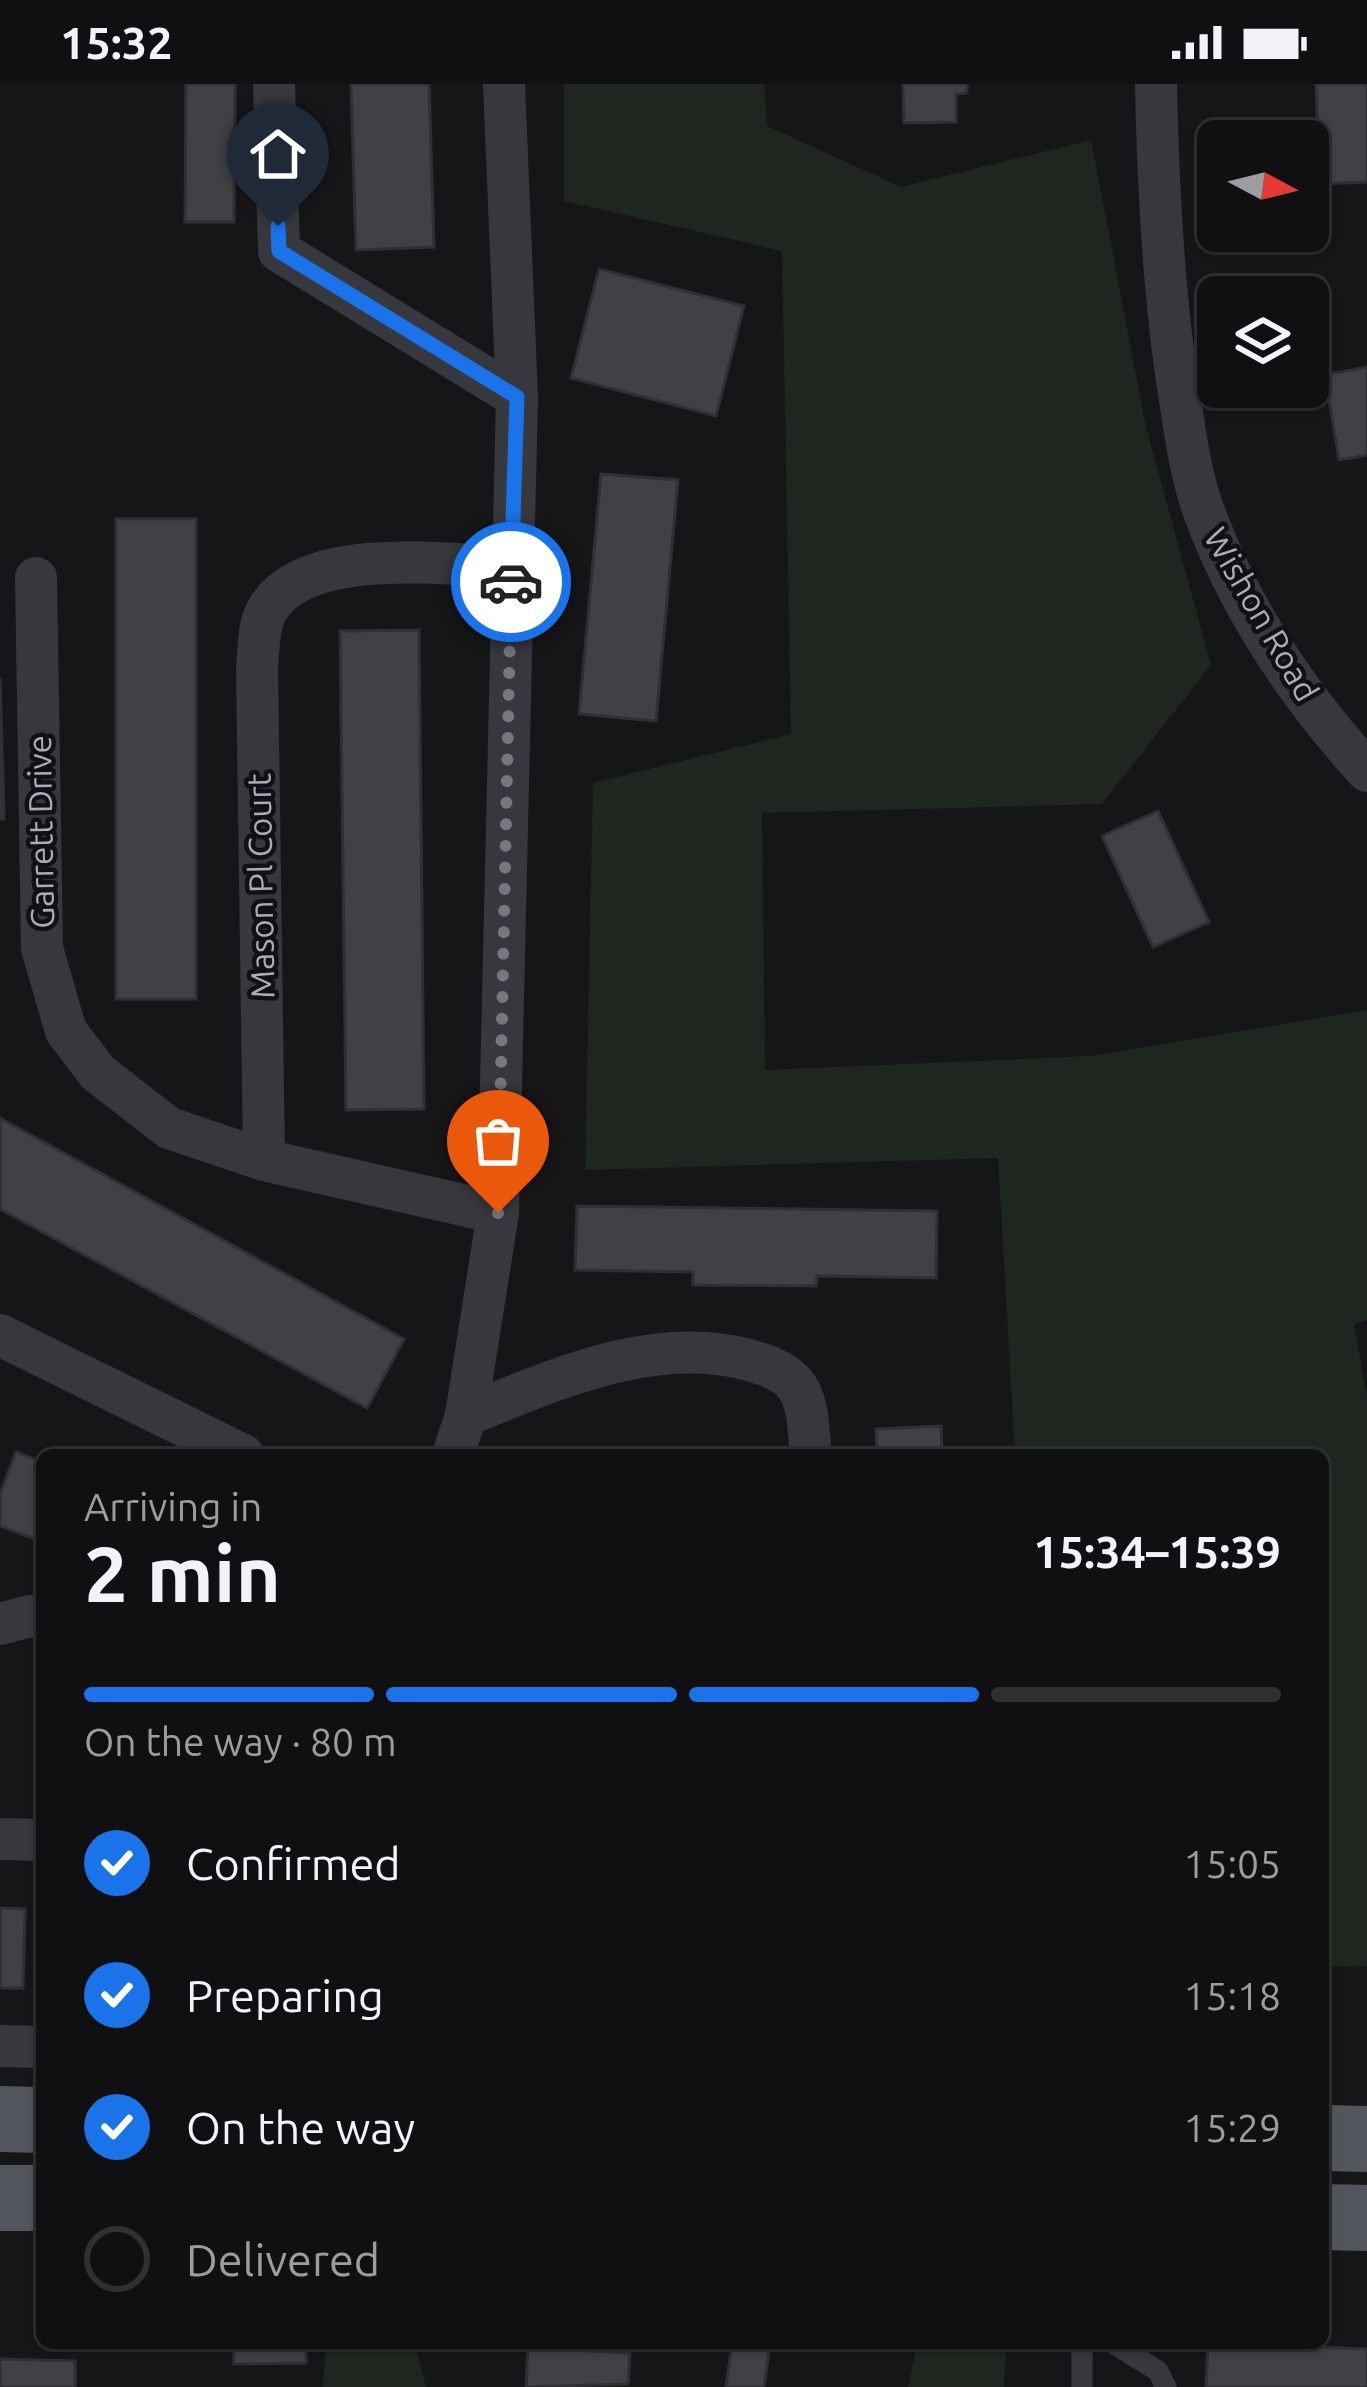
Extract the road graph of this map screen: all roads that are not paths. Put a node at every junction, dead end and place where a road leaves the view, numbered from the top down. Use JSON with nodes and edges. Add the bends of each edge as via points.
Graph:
{"nodes":[{"id":1,"x":274,"y":84,"type":"edge"},
{"id":2,"x":504,"y":84,"type":"edge"},
{"id":3,"x":1156,"y":84,"type":"edge"},
{"id":4,"x":517,"y":397,"type":"junction"},
{"id":5,"x":511,"y":567,"type":"junction"},
{"id":6,"x":36,"y":578,"type":"dead end"},
{"id":7,"x":1367,"y":771,"type":"edge"},
{"id":8,"x":263,"y":1160,"type":"junction"},
{"id":9,"x":498,"y":1213,"type":"junction"},
{"id":10,"x":0,"y":1336,"type":"edge"},
{"id":11,"x":460,"y":1435,"type":"edge"},
{"id":12,"x":231,"y":1449,"type":"edge"},
{"id":13,"x":810,"y":1449,"type":"edge"},
{"id":14,"x":36,"y":1618,"type":"edge"},
{"id":15,"x":0,"y":1624,"type":"edge"},
{"id":16,"x":0,"y":1839,"type":"edge"},
{"id":17,"x":36,"y":1840,"type":"edge"},
{"id":18,"x":0,"y":2046,"type":"edge"},
{"id":19,"x":36,"y":2047,"type":"edge"},
{"id":20,"x":0,"y":2119,"type":"edge"},
{"id":21,"x":36,"y":2120,"type":"edge"},
{"id":22,"x":1329,"y":2138,"type":"edge"},
{"id":23,"x":1367,"y":2139,"type":"edge"},
{"id":24,"x":0,"y":2198,"type":"edge"},
{"id":25,"x":36,"y":2198,"type":"edge"},
{"id":26,"x":1329,"y":2217,"type":"edge"},
{"id":27,"x":1367,"y":2218,"type":"edge"},
{"id":28,"x":1082,"y":2349,"type":"edge"},
{"id":29,"x":1123,"y":2349,"type":"edge"},
{"id":30,"x":1082,"y":2387,"type":"edge"},
{"id":31,"x":1166,"y":2387,"type":"edge"}],
"edges":[{"from":1,"to":4,"type":"street","via":[[279,251]]},
{"from":2,"to":4,"type":"street"},
{"from":3,"to":7,"type":"street","name":"Wishon Road","via":[[1172,346],[1203,509],[1279,658]]},
{"from":4,"to":5,"type":"street"},
{"from":5,"to":8,"type":"street","name":"Mason Pl Court","via":[[345,566],[290,587],[266,613],[257,666]]},
{"from":5,"to":9,"type":"street"},
{"from":6,"to":8,"type":"street","name":"Garrett Drive","via":[[42,948],[67,1031],[98,1073],[169,1128]]},
{"from":8,"to":9,"type":"street","name":"Garrett Drive"},
{"from":9,"to":11,"type":"street"},
{"from":10,"to":12,"type":"street"},
{"from":11,"to":13,"type":"street","via":[[562,1377],[672,1353],[727,1354],[765,1364],[797,1386]]},
{"from":14,"to":15,"type":"street"},
{"from":16,"to":17,"type":"street"},
{"from":18,"to":19,"type":"street"},
{"from":20,"to":21,"type":"main road"},
{"from":22,"to":23,"type":"main road"},
{"from":24,"to":25,"type":"main road"},
{"from":26,"to":27,"type":"main road"},
{"from":28,"to":30,"type":"lane"},
{"from":29,"to":31,"type":"lane","via":[[1158,2371]]}]}
